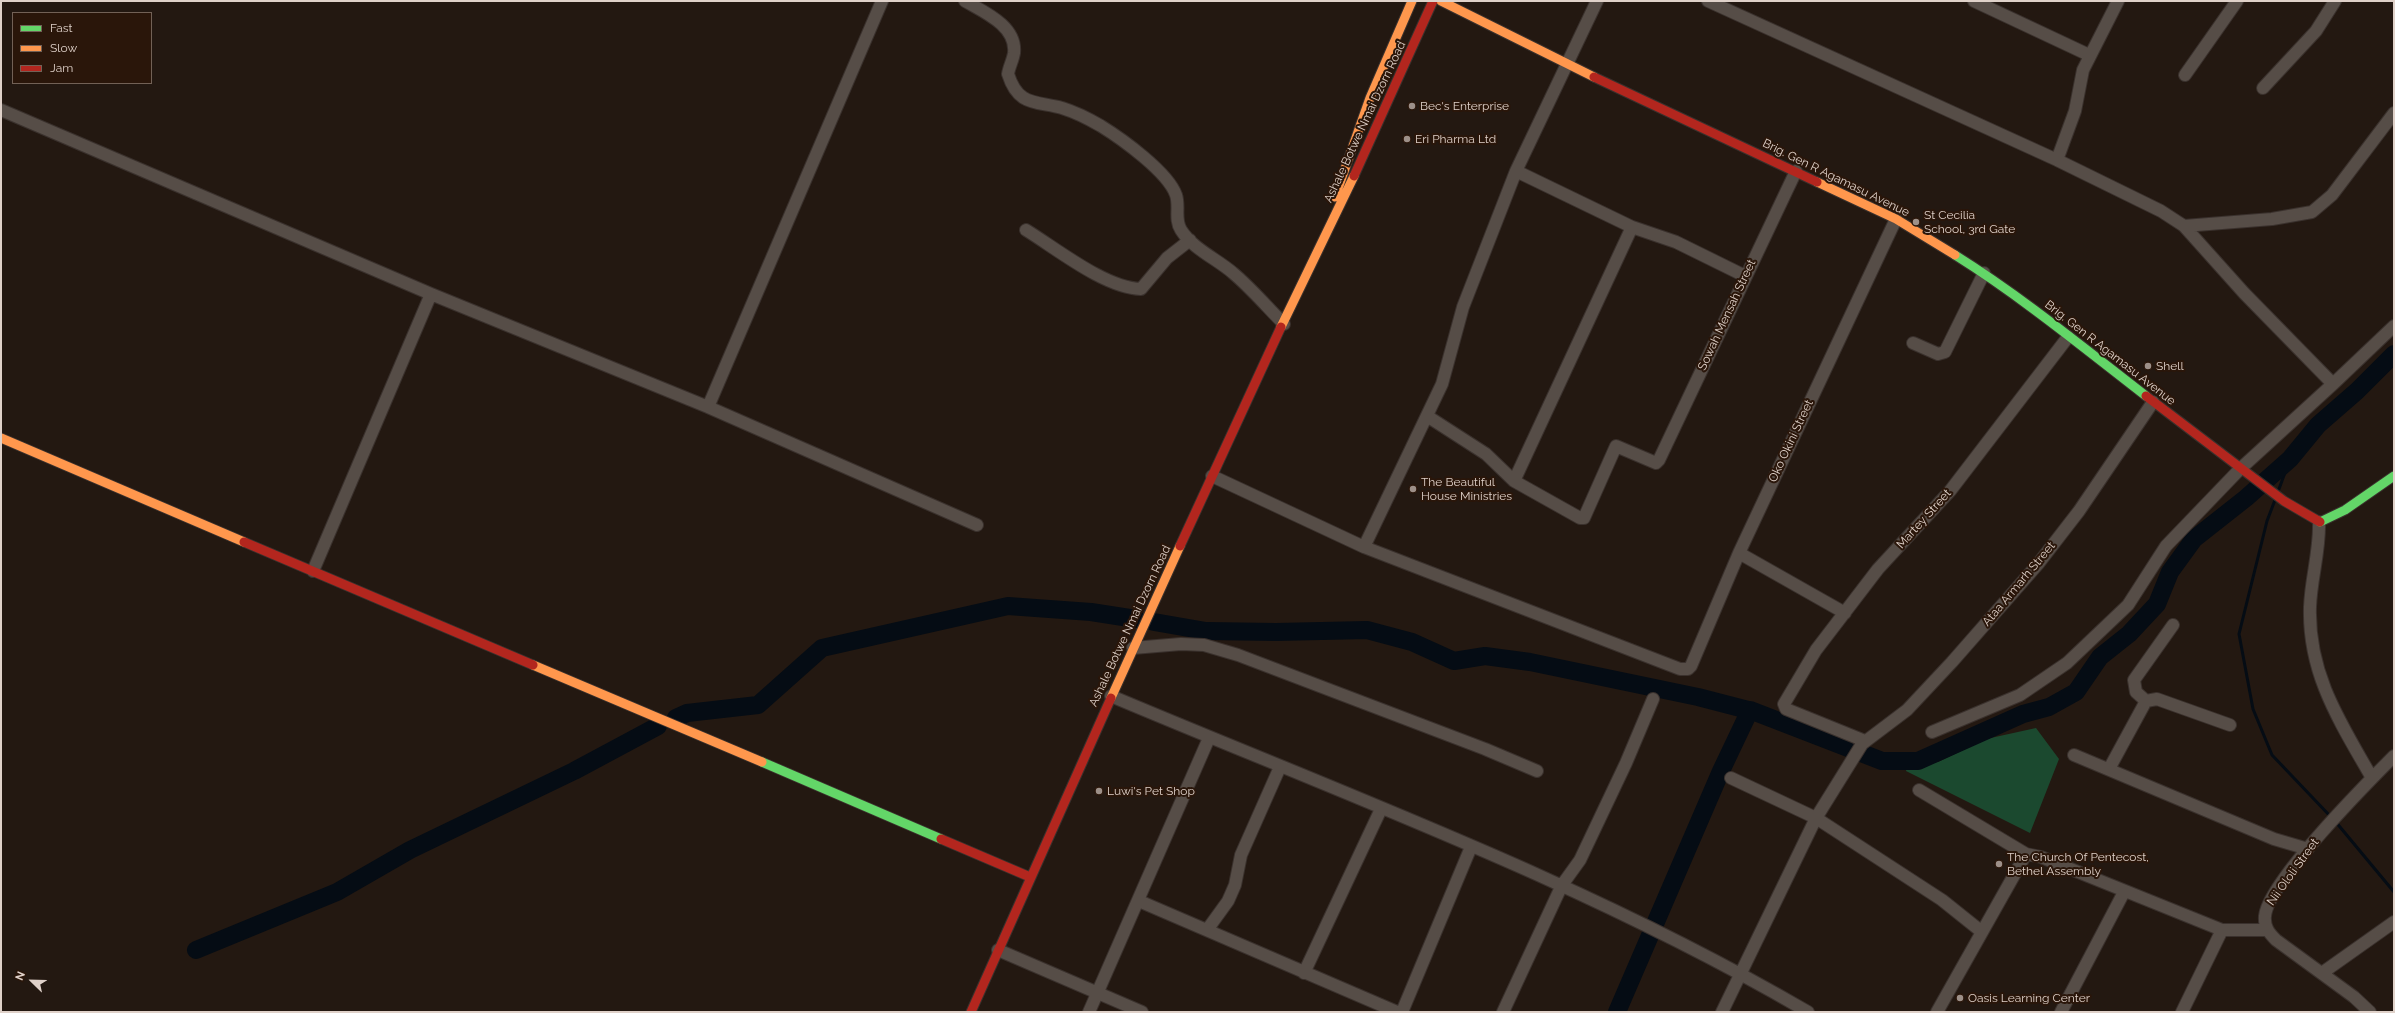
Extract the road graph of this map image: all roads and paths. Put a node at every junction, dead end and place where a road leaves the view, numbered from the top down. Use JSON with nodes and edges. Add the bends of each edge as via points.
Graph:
{"nodes":[{"id":1,"x":882,"y":1,"type":"edge"},
{"id":2,"x":965,"y":1,"type":"edge"},
{"id":3,"x":1412,"y":1,"type":"edge"},
{"id":4,"x":1433,"y":1,"type":"edge"},
{"id":5,"x":1441,"y":1,"type":"edge"},
{"id":6,"x":1597,"y":1,"type":"edge"},
{"id":7,"x":1708,"y":1,"type":"edge"},
{"id":8,"x":1974,"y":1,"type":"edge"},
{"id":9,"x":2118,"y":1,"type":"edge"},
{"id":10,"x":2237,"y":1,"type":"edge"},
{"id":11,"x":2335,"y":1,"type":"edge"},
{"id":12,"x":2089,"y":55,"type":"junction"},
{"id":13,"x":1566,"y":64,"type":"junction"},
{"id":14,"x":2185,"y":75,"type":"dead end"},
{"id":15,"x":2263,"y":88,"type":"dead end"},
{"id":16,"x":1,"y":110,"type":"edge"},
{"id":17,"x":2394,"y":113,"type":"edge"},
{"id":18,"x":2057,"y":160,"type":"junction"},
{"id":19,"x":1516,"y":171,"type":"junction"},
{"id":20,"x":1796,"y":171,"type":"junction"},
{"id":21,"x":1896,"y":219,"type":"junction"},
{"id":22,"x":2184,"y":226,"type":"junction"},
{"id":23,"x":1632,"y":227,"type":"junction"},
{"id":24,"x":1026,"y":230,"type":"dead end"},
{"id":25,"x":1190,"y":240,"type":"junction"},
{"id":26,"x":1316,"y":252,"type":"junction"},
{"id":27,"x":1984,"y":273,"type":"junction"},
{"id":28,"x":1745,"y":276,"type":"junction"},
{"id":29,"x":431,"y":294,"type":"junction"},
{"id":30,"x":1284,"y":324,"type":"junction"},
{"id":31,"x":2394,"y":326,"type":"edge"},
{"id":32,"x":2068,"y":337,"type":"junction"},
{"id":33,"x":1913,"y":343,"type":"dead end"},
{"id":34,"x":2333,"y":384,"type":"junction"},
{"id":35,"x":2153,"y":402,"type":"junction"},
{"id":36,"x":708,"y":407,"type":"junction"},
{"id":37,"x":1427,"y":416,"type":"junction"},
{"id":38,"x":1,"y":438,"type":"edge"},
{"id":39,"x":2242,"y":471,"type":"junction"},
{"id":40,"x":1212,"y":476,"type":"junction"},
{"id":41,"x":2394,"y":476,"type":"edge"},
{"id":42,"x":1514,"y":481,"type":"junction"},
{"id":43,"x":2319,"y":522,"type":"junction"},
{"id":44,"x":977,"y":525,"type":"dead end"},
{"id":45,"x":1364,"y":547,"type":"junction"},
{"id":46,"x":1739,"y":553,"type":"junction"},
{"id":47,"x":313,"y":571,"type":"junction"},
{"id":48,"x":1845,"y":613,"type":"junction"},
{"id":49,"x":2173,"y":625,"type":"dead end"},
{"id":50,"x":1133,"y":648,"type":"junction"},
{"id":51,"x":1111,"y":696,"type":"junction"},
{"id":52,"x":1653,"y":699,"type":"dead end"},
{"id":53,"x":2146,"y":702,"type":"junction"},
{"id":54,"x":2230,"y":725,"type":"dead end"},
{"id":55,"x":1932,"y":732,"type":"dead end"},
{"id":56,"x":1209,"y":738,"type":"junction"},
{"id":57,"x":1863,"y":743,"type":"junction"},
{"id":58,"x":2074,"y":755,"type":"dead end"},
{"id":59,"x":2394,"y":756,"type":"edge"},
{"id":60,"x":1280,"y":767,"type":"junction"},
{"id":61,"x":2109,"y":769,"type":"junction"},
{"id":62,"x":1537,"y":771,"type":"dead end"},
{"id":63,"x":1730,"y":778,"type":"dead end"},
{"id":64,"x":2372,"y":778,"type":"junction"},
{"id":65,"x":1919,"y":790,"type":"dead end"},
{"id":66,"x":1381,"y":809,"type":"junction"},
{"id":67,"x":1816,"y":818,"type":"junction"},
{"id":68,"x":1471,"y":847,"type":"junction"},
{"id":69,"x":2308,"y":849,"type":"junction"},
{"id":70,"x":2026,"y":854,"type":"junction"},
{"id":71,"x":1030,"y":877,"type":"junction"},
{"id":72,"x":1562,"y":885,"type":"junction"},
{"id":73,"x":2124,"y":892,"type":"junction"},
{"id":74,"x":1139,"y":901,"type":"junction"},
{"id":75,"x":2394,"y":922,"type":"edge"},
{"id":76,"x":1207,"y":930,"type":"junction"},
{"id":77,"x":2222,"y":930,"type":"junction"},
{"id":78,"x":2266,"y":930,"type":"junction"},
{"id":79,"x":1982,"y":932,"type":"junction"},
{"id":80,"x":998,"y":950,"type":"junction"},
{"id":81,"x":1304,"y":973,"type":"junction"},
{"id":82,"x":1740,"y":973,"type":"junction"},
{"id":83,"x":2322,"y":973,"type":"junction"},
{"id":84,"x":1097,"y":993,"type":"junction"},
{"id":85,"x":971,"y":1012,"type":"edge"},
{"id":86,"x":1089,"y":1012,"type":"edge"},
{"id":87,"x":1142,"y":1012,"type":"edge"},
{"id":88,"x":1397,"y":1012,"type":"edge"},
{"id":89,"x":1402,"y":1012,"type":"edge"},
{"id":90,"x":1503,"y":1012,"type":"edge"},
{"id":91,"x":1722,"y":1012,"type":"edge"},
{"id":92,"x":1808,"y":1012,"type":"edge"},
{"id":93,"x":1937,"y":1012,"type":"edge"},
{"id":94,"x":2061,"y":1012,"type":"edge"},
{"id":95,"x":2182,"y":1012,"type":"edge"},
{"id":96,"x":2370,"y":1012,"type":"edge"}],
"edges":[{"from":1,"to":36,"type":"street"},
{"from":2,"to":25,"type":"street","via":[[992,17],[1010,34],[1014,52],[1008,74],[1011,84],[1025,100],[1072,112],[1101,126],[1159,170],[1176,196],[1177,219],[1181,230]]},
{"from":3,"to":26,"type":"street","name":"Ashale Botwe Nmai Dzorn Road","via":[[1360,121]]},
{"from":4,"to":26,"type":"street","name":"Ashale Botwe Nmai Dzorn Road","via":[[1375,134]]},
{"from":5,"to":13,"type":"street","name":"Brig. Gen R Agamasu Avenue"},
{"from":6,"to":13,"type":"street"},
{"from":7,"to":18,"type":"street"},
{"from":8,"to":12,"type":"street"},
{"from":9,"to":12,"type":"street"},
{"from":10,"to":14,"type":"street"},
{"from":11,"to":15,"type":"street","via":[[2316,31]]},
{"from":12,"to":18,"type":"street","via":[[2083,70],[2075,111]]},
{"from":13,"to":19,"type":"street"},
{"from":13,"to":20,"type":"street","name":"Brig. Gen R Agamasu Avenue"},
{"from":16,"to":29,"type":"street"},
{"from":17,"to":22,"type":"street","via":[[2332,195],[2312,212],[2272,219]]},
{"from":18,"to":22,"type":"street","via":[[2111,188],[2145,202]]},
{"from":19,"to":23,"type":"street"},
{"from":19,"to":37,"type":"street","via":[[1463,307],[1442,384]]},
{"from":20,"to":21,"type":"street","name":"Brig. Gen R Agamasu Avenue"},
{"from":20,"to":28,"type":"street","name":"Sowah Mensah Street"},
{"from":21,"to":27,"type":"street","name":"Brig. Gen R Agamasu Avenue"},
{"from":21,"to":46,"type":"street","name":"Oko Okini Street"},
{"from":22,"to":34,"type":"street","via":[[2244,293]]},
{"from":23,"to":28,"type":"street","via":[[1676,242]]},
{"from":23,"to":42,"type":"street"},
{"from":24,"to":25,"type":"street","via":[[1099,277],[1130,289],[1141,289],[1166,258]]},
{"from":25,"to":30,"type":"street","via":[[1233,273]]},
{"from":26,"to":30,"type":"street","name":"Ashale Botwe Nmai Dzorn Road"},
{"from":27,"to":32,"type":"street","name":"Brig. Gen R Agamasu Avenue"},
{"from":27,"to":33,"type":"street","via":[[1945,352],[1938,354]]},
{"from":28,"to":42,"type":"street","name":"Sowah Mensah Street","via":[[1659,460],[1654,462],[1616,446],[1586,516],[1582,518]]},
{"from":29,"to":36,"type":"street"},
{"from":29,"to":47,"type":"street"},
{"from":30,"to":40,"type":"street","name":"Ashale Botwe Nmai Dzorn Road"},
{"from":31,"to":34,"type":"street"},
{"from":32,"to":35,"type":"street","name":"Brig. Gen R Agamasu Avenue"},
{"from":32,"to":48,"type":"street","name":"Martey Street","via":[[1950,491],[1878,569]]},
{"from":34,"to":39,"type":"street"},
{"from":35,"to":39,"type":"street","name":"Brig. Gen R Agamasu Avenue"},
{"from":35,"to":57,"type":"street","name":"Ataa Armarh Street","via":[[2079,511],[2038,564],[1907,710]]},
{"from":36,"to":44,"type":"street"},
{"from":37,"to":42,"type":"street","via":[[1486,454]]},
{"from":37,"to":45,"type":"street"},
{"from":38,"to":47,"type":"street"},
{"from":39,"to":43,"type":"street","name":"Brig. Gen R Agamasu Avenue"},
{"from":39,"to":55,"type":"street","via":[[2166,546],[2128,605],[2067,662],[2020,695]]},
{"from":40,"to":45,"type":"street"},
{"from":40,"to":50,"type":"street","name":"Ashale Botwe Nmai Dzorn Road"},
{"from":41,"to":43,"type":"street","via":[[2345,510]]},
{"from":43,"to":64,"type":"street","via":[[2319,550],[2310,606],[2310,627],[2327,697]]},
{"from":45,"to":46,"type":"street","name":"Oko Okini Street","via":[[1680,669],[1688,669],[1691,666]]},
{"from":46,"to":48,"type":"street"},
{"from":47,"to":71,"type":"street"},
{"from":48,"to":57,"type":"street","name":"Martey Street","via":[[1816,650],[1784,704],[1786,709]]},
{"from":49,"to":53,"type":"street","via":[[2134,680],[2136,692]]},
{"from":50,"to":51,"type":"street","name":"Ashale Botwe Nmai Dzorn Road"},
{"from":50,"to":62,"type":"street","via":[[1181,644],[1204,646],[1238,655]]},
{"from":51,"to":56,"type":"street"},
{"from":51,"to":71,"type":"street","name":"Ashale Botwe Nmai Dzorn Road"},
{"from":52,"to":72,"type":"street","via":[[1580,860]]},
{"from":53,"to":54,"type":"street","via":[[2157,699]]},
{"from":53,"to":61,"type":"street"},
{"from":56,"to":60,"type":"street"},
{"from":56,"to":74,"type":"street"},
{"from":57,"to":67,"type":"street","name":"Ataa Armarh Street"},
{"from":58,"to":61,"type":"street"},
{"from":59,"to":64,"type":"street"},
{"from":60,"to":66,"type":"street"},
{"from":60,"to":76,"type":"street","via":[[1241,855],[1235,884],[1228,901]]},
{"from":61,"to":69,"type":"street","via":[[2274,839]]},
{"from":63,"to":67,"type":"street"},
{"from":64,"to":69,"type":"street","name":"Nii Ololi Street"},
{"from":65,"to":70,"type":"street"},
{"from":66,"to":68,"type":"street"},
{"from":66,"to":81,"type":"street"},
{"from":67,"to":79,"type":"street","via":[[1942,900]]},
{"from":67,"to":82,"type":"street","name":"Ataa Armarh Street"},
{"from":68,"to":72,"type":"street"},
{"from":68,"to":89,"type":"street"},
{"from":69,"to":78,"type":"street","name":"Nii Ololi Street","via":[[2267,906],[2264,917]]},
{"from":70,"to":73,"type":"street","via":[[2041,857]]},
{"from":70,"to":79,"type":"street"},
{"from":71,"to":80,"type":"street","name":"Ashale Botwe Nmai Dzorn Road"},
{"from":72,"to":82,"type":"street"},
{"from":72,"to":90,"type":"street"},
{"from":73,"to":77,"type":"street"},
{"from":73,"to":94,"type":"street"},
{"from":74,"to":76,"type":"street"},
{"from":74,"to":84,"type":"street"},
{"from":75,"to":83,"type":"street"},
{"from":76,"to":81,"type":"street"},
{"from":77,"to":78,"type":"street"},
{"from":77,"to":95,"type":"street"},
{"from":78,"to":83,"type":"street"},
{"from":79,"to":93,"type":"street"},
{"from":80,"to":84,"type":"street"},
{"from":80,"to":85,"type":"street","name":"Ashale Botwe Nmai Dzorn Road"},
{"from":81,"to":88,"type":"street"},
{"from":82,"to":91,"type":"street","name":"Ataa Armarh Street"},
{"from":82,"to":92,"type":"street"},
{"from":83,"to":96,"type":"street"},
{"from":84,"to":86,"type":"street"},
{"from":84,"to":87,"type":"street"}]}
